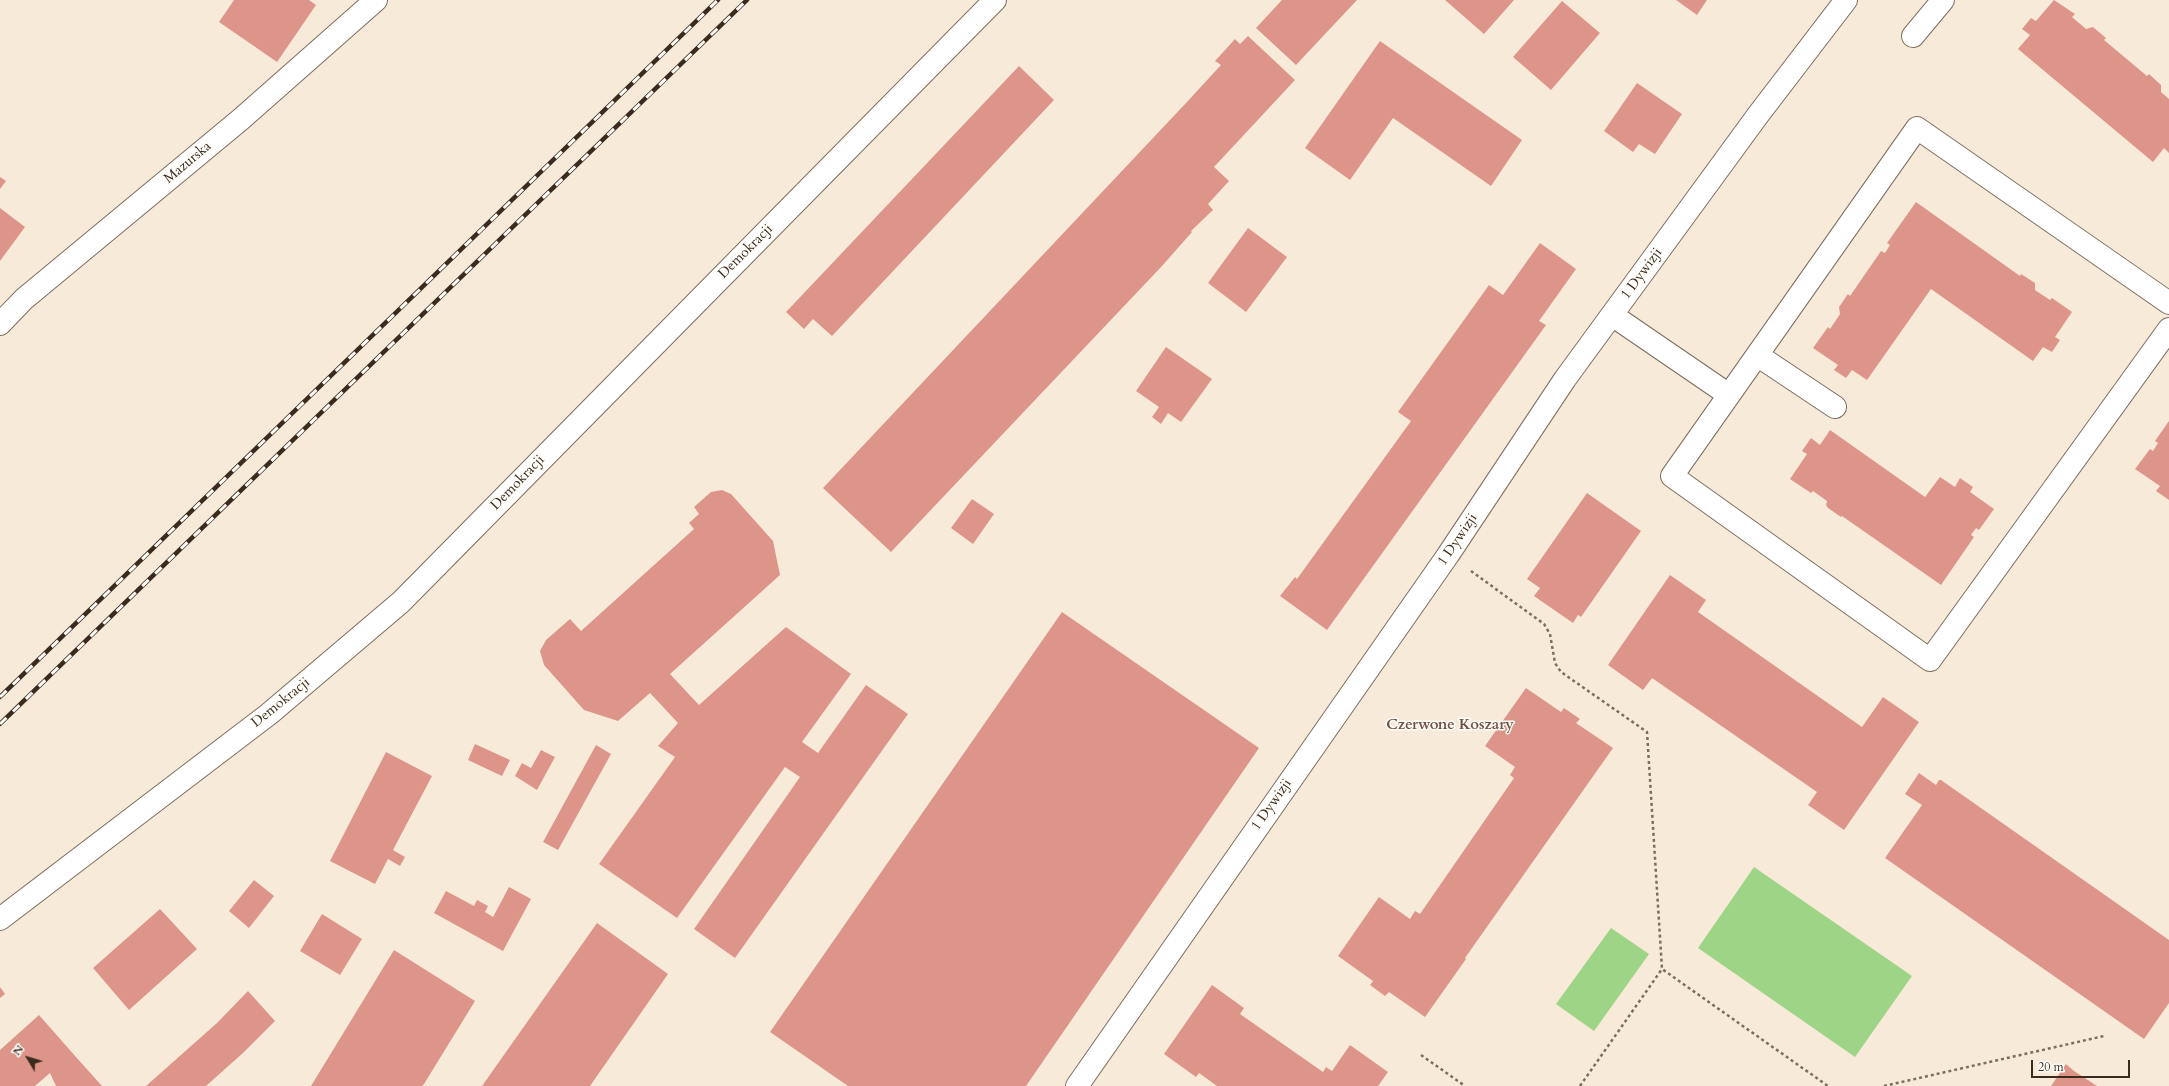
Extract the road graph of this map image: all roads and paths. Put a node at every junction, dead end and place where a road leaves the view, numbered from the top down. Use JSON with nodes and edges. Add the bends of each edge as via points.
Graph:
{"nodes":[{"id":1,"x":376,"y":0,"type":"edge"},
{"id":2,"x":995,"y":0,"type":"edge"},
{"id":3,"x":1846,"y":0,"type":"edge"},
{"id":4,"x":1943,"y":0,"type":"edge"},
{"id":5,"x":1913,"y":36,"type":"dead end"},
{"id":6,"x":2169,"y":302,"type":"edge"},
{"id":7,"x":1612,"y":315,"type":"junction"},
{"id":8,"x":0,"y":324,"type":"edge"},
{"id":9,"x":2169,"y":329,"type":"edge"},
{"id":10,"x":1757,"y":355,"type":"junction"},
{"id":11,"x":1729,"y":395,"type":"junction"},
{"id":12,"x":1836,"y":407,"type":"dead end"},
{"id":13,"x":1448,"y":555,"type":"junction"},
{"id":14,"x":0,"y":919,"type":"edge"},
{"id":15,"x":1662,"y":969,"type":"junction"},
{"id":16,"x":2104,"y":1036,"type":"dead end"},
{"id":17,"x":1421,"y":1055,"type":"dead end"},
{"id":18,"x":1077,"y":1086,"type":"edge"},
{"id":19,"x":1465,"y":1086,"type":"edge"},
{"id":20,"x":1580,"y":1086,"type":"edge"},
{"id":21,"x":1828,"y":1086,"type":"edge"},
{"id":22,"x":1884,"y":1086,"type":"edge"}],
"edges":[{"from":1,"to":8,"type":"street","name":"Mazurska","via":[[240,120],[24,299]]},
{"from":2,"to":14,"type":"street","name":"Demokracji","via":[[401,602],[269,714]]},
{"from":3,"to":7,"type":"street","name":"1 Dywizji","via":[[1758,115]]},
{"from":4,"to":5,"type":"street"},
{"from":6,"to":10,"type":"street","via":[[1917,128]]},
{"from":7,"to":11,"type":"street"},
{"from":7,"to":13,"type":"street","name":"1 Dywizji","via":[[1565,379]]},
{"from":9,"to":11,"type":"street","via":[[1930,660],[1672,476]]},
{"from":10,"to":11,"type":"street"},
{"from":10,"to":12,"type":"street"},
{"from":13,"to":15,"type":"path","via":[[1544,624],[1550,634],[1555,663],[1562,672],[1647,732]]},
{"from":13,"to":18,"type":"street","name":"1 Dywizji"},
{"from":15,"to":20,"type":"path"},
{"from":15,"to":21,"type":"path"},
{"from":16,"to":22,"type":"path"},
{"from":17,"to":19,"type":"path"}]}
